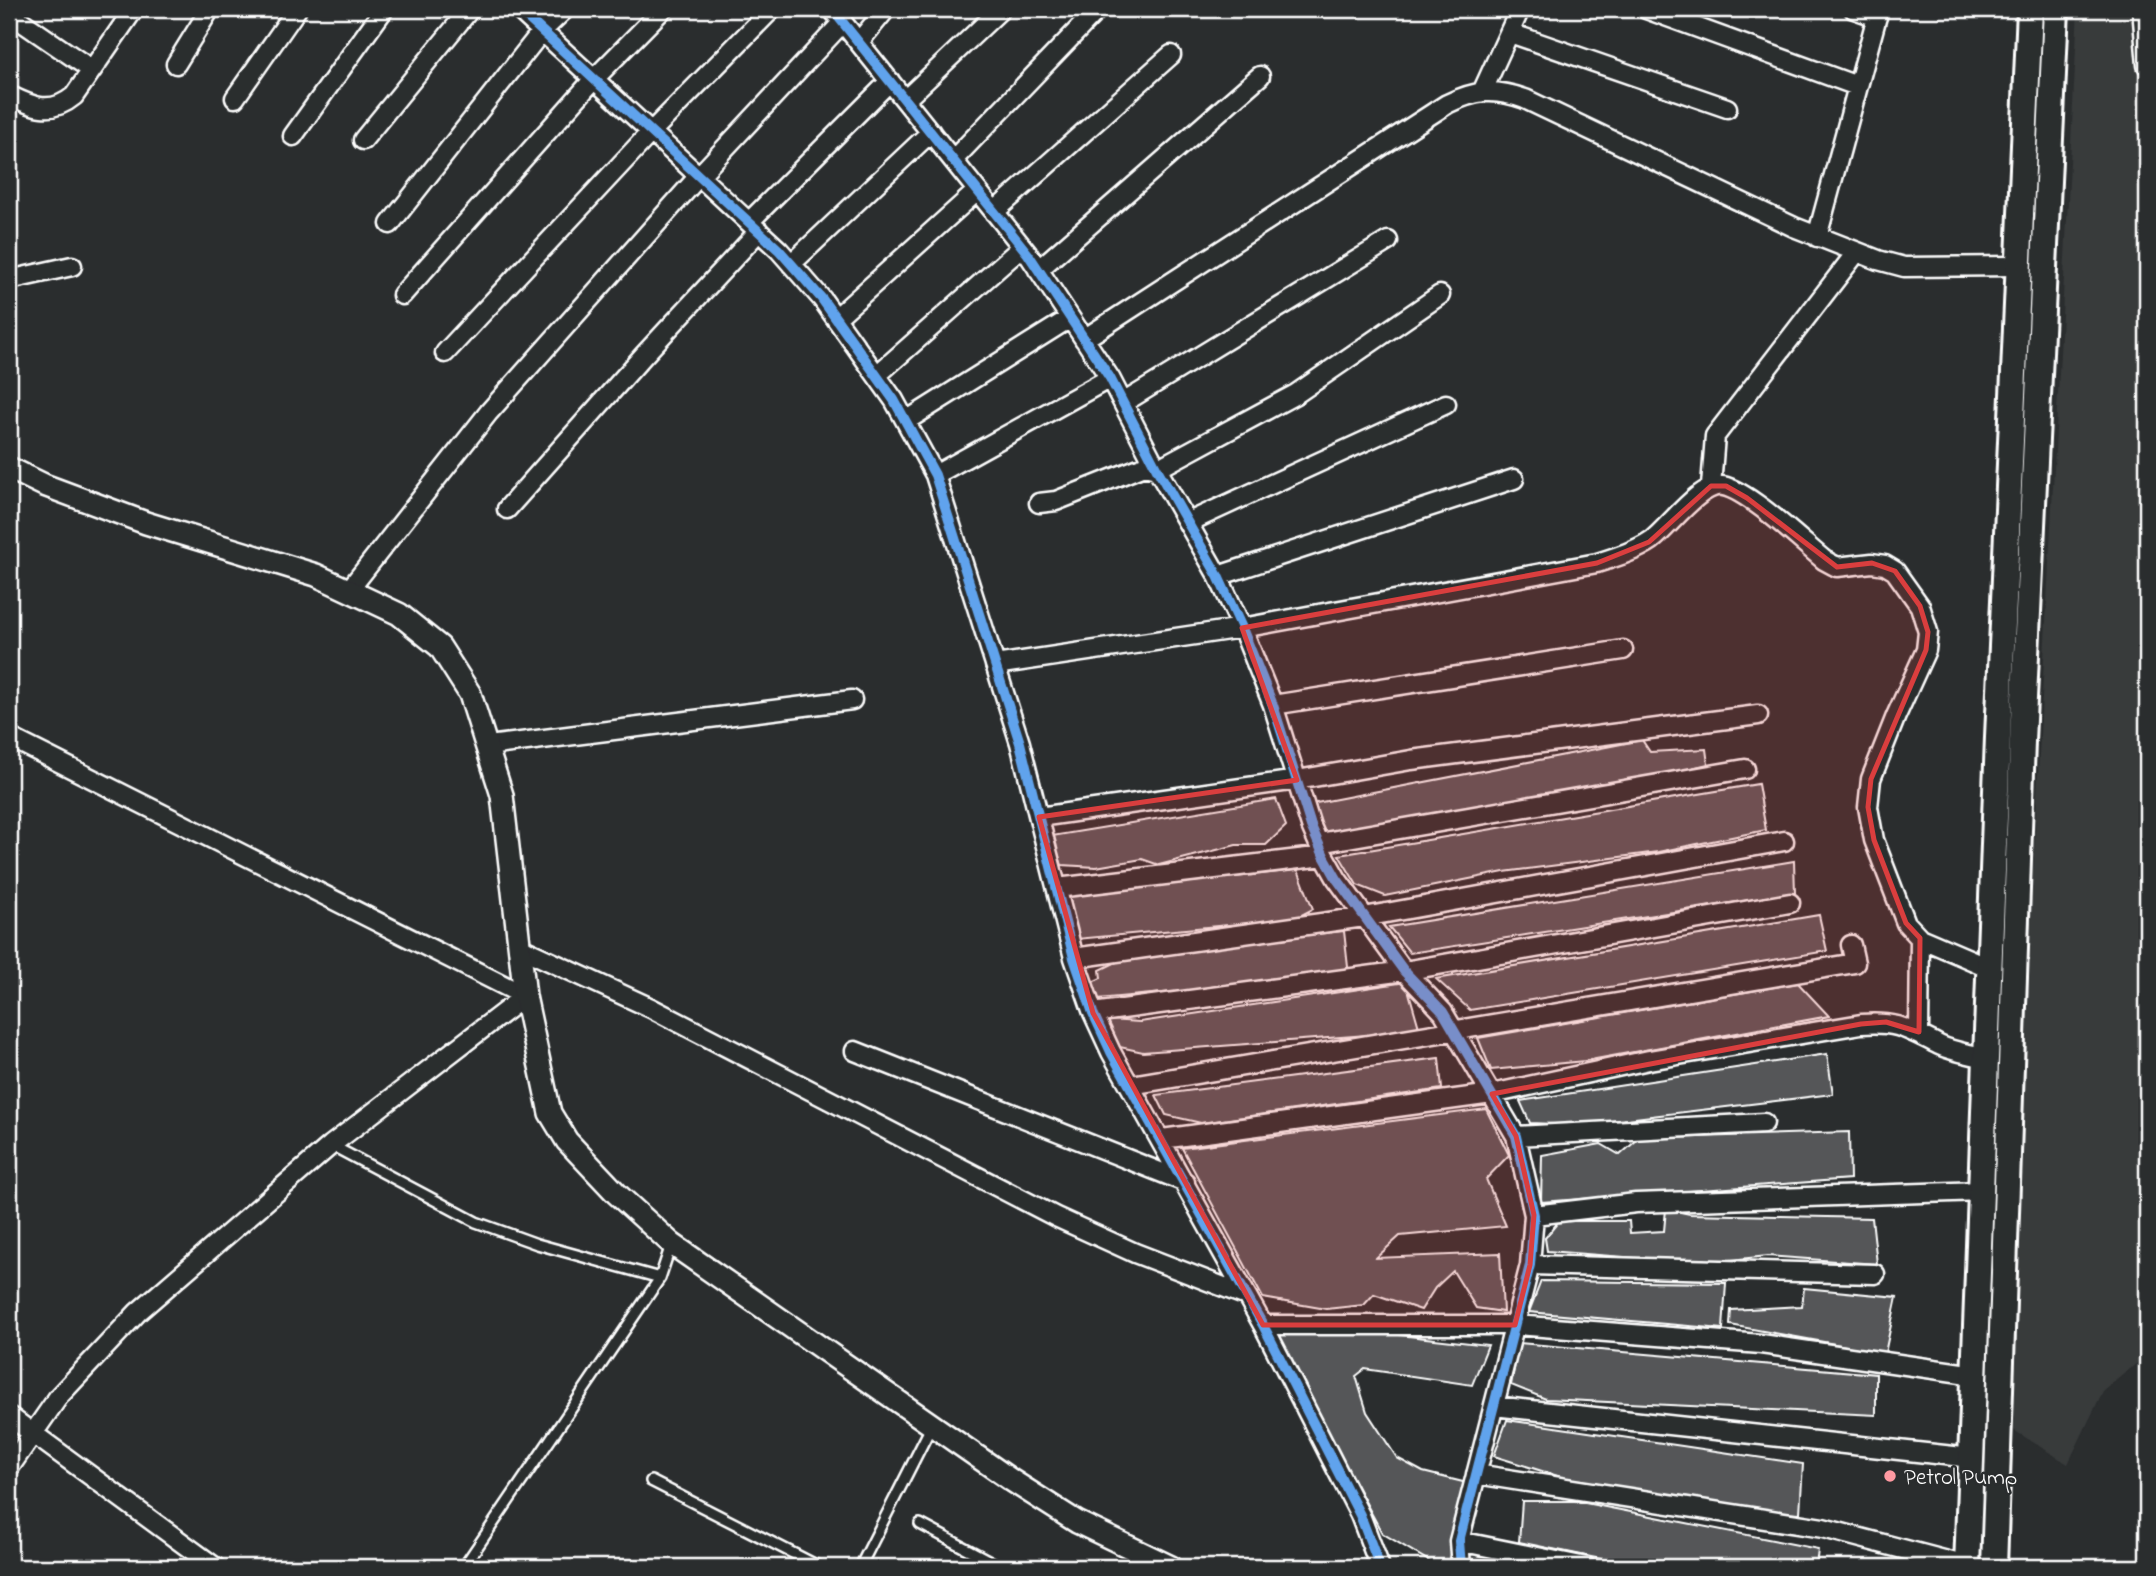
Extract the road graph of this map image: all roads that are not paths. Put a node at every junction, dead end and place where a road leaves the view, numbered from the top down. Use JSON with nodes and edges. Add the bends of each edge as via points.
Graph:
{"nodes":[{"id":1,"x":134,"y":9,"type":"edge"},
{"id":2,"x":210,"y":9,"type":"edge"},
{"id":3,"x":298,"y":9,"type":"edge"},
{"id":4,"x":384,"y":9,"type":"edge"},
{"id":5,"x":470,"y":9,"type":"edge"},
{"id":6,"x":518,"y":9,"type":"edge"},
{"id":7,"x":565,"y":9,"type":"edge"},
{"id":8,"x":663,"y":9,"type":"edge"},
{"id":9,"x":772,"y":9,"type":"edge"},
{"id":10,"x":886,"y":9,"type":"edge"},
{"id":11,"x":1001,"y":9,"type":"edge"},
{"id":12,"x":1098,"y":9,"type":"edge"},
{"id":13,"x":1520,"y":9,"type":"edge"},
{"id":14,"x":1646,"y":9,"type":"edge"},
{"id":15,"x":1854,"y":9,"type":"edge"},
{"id":16,"x":2029,"y":9,"type":"edge"},
{"id":17,"x":2056,"y":9,"type":"edge"},
{"id":18,"x":2142,"y":9,"type":"edge"},
{"id":19,"x":9,"y":13,"type":"edge"},
{"id":20,"x":1878,"y":13,"type":"edge"},
{"id":21,"x":838,"y":15,"type":"edge"},
{"id":22,"x":542,"y":30,"type":"junction"},
{"id":23,"x":1510,"y":33,"type":"junction"},
{"id":24,"x":859,"y":42,"type":"junction"},
{"id":25,"x":1171,"y":55,"type":"dead end"},
{"id":26,"x":176,"y":64,"type":"dead end"},
{"id":27,"x":2147,"y":65,"type":"edge"},
{"id":28,"x":92,"y":70,"type":"junction"},
{"id":29,"x":1260,"y":76,"type":"dead end"},
{"id":30,"x":594,"y":79,"type":"junction"},
{"id":31,"x":891,"y":82,"type":"junction"},
{"id":32,"x":1857,"y":86,"type":"junction"},
{"id":33,"x":1483,"y":90,"type":"junction"},
{"id":34,"x":9,"y":95,"type":"edge"},
{"id":35,"x":235,"y":98,"type":"dead end"},
{"id":36,"x":905,"y":100,"type":"junction"},
{"id":37,"x":1727,"y":108,"type":"dead end"},
{"id":38,"x":651,"y":132,"type":"junction"},
{"id":39,"x":931,"y":132,"type":"junction"},
{"id":40,"x":293,"y":136,"type":"dead end"},
{"id":41,"x":363,"y":140,"type":"dead end"},
{"id":42,"x":953,"y":160,"type":"junction"},
{"id":43,"x":699,"y":176,"type":"junction"},
{"id":44,"x":977,"y":191,"type":"junction"},
{"id":45,"x":994,"y":212,"type":"junction"},
{"id":46,"x":390,"y":223,"type":"dead end"},
{"id":47,"x":754,"y":227,"type":"junction"},
{"id":48,"x":1817,"y":237,"type":"junction"},
{"id":49,"x":1388,"y":240,"type":"dead end"},
{"id":50,"x":1022,"y":247,"type":"junction"},
{"id":51,"x":1856,"y":253,"type":"junction"},
{"id":52,"x":791,"y":264,"type":"junction"},
{"id":53,"x":72,"y":266,"type":"dead end"},
{"id":54,"x":2017,"y":266,"type":"junction"},
{"id":55,"x":1038,"y":270,"type":"junction"},
{"id":56,"x":9,"y":280,"type":"edge"},
{"id":57,"x":402,"y":295,"type":"dead end"},
{"id":58,"x":1440,"y":295,"type":"dead end"},
{"id":59,"x":836,"y":318,"type":"junction"},
{"id":60,"x":1070,"y":318,"type":"junction"},
{"id":61,"x":1084,"y":339,"type":"junction"},
{"id":62,"x":445,"y":353,"type":"dead end"},
{"id":63,"x":877,"y":375,"type":"junction"},
{"id":64,"x":1110,"y":378,"type":"junction"},
{"id":65,"x":1123,"y":403,"type":"junction"},
{"id":66,"x":1446,"y":404,"type":"dead end"},
{"id":67,"x":906,"y":421,"type":"junction"},
{"id":68,"x":9,"y":468,"type":"edge"},
{"id":69,"x":1157,"y":469,"type":"junction"},
{"id":70,"x":935,"y":475,"type":"junction"},
{"id":71,"x":1514,"y":479,"type":"dead end"},
{"id":72,"x":1711,"y":486,"type":"junction"},
{"id":73,"x":1039,"y":503,"type":"dead end"},
{"id":74,"x":507,"y":509,"type":"dead end"},
{"id":75,"x":1189,"y":522,"type":"junction"},
{"id":76,"x":1218,"y":576,"type":"junction"},
{"id":77,"x":349,"y":590,"type":"junction"},
{"id":78,"x":1242,"y":628,"type":"junction"},
{"id":79,"x":1623,"y":650,"type":"dead end"},
{"id":80,"x":995,"y":665,"type":"junction"},
{"id":81,"x":852,"y":699,"type":"dead end"},
{"id":82,"x":1273,"y":705,"type":"junction"},
{"id":83,"x":1758,"y":715,"type":"dead end"},
{"id":84,"x":9,"y":737,"type":"edge"},
{"id":85,"x":488,"y":746,"type":"junction"},
{"id":86,"x":1745,"y":769,"type":"dead end"},
{"id":87,"x":1297,"y":780,"type":"junction"},
{"id":88,"x":1039,"y":817,"type":"junction"},
{"id":89,"x":1784,"y":841,"type":"dead end"},
{"id":90,"x":1322,"y":850,"type":"junction"},
{"id":91,"x":1057,"y":888,"type":"junction"},
{"id":92,"x":1790,"y":904,"type":"dead end"},
{"id":93,"x":1364,"y":917,"type":"junction"},
{"id":94,"x":1920,"y":938,"type":"junction"},
{"id":95,"x":1851,"y":945,"type":"dead end"},
{"id":96,"x":521,"y":948,"type":"junction"},
{"id":97,"x":1074,"y":958,"type":"junction"},
{"id":98,"x":1990,"y":968,"type":"junction"},
{"id":99,"x":1404,"y":971,"type":"junction"},
{"id":100,"x":525,"y":996,"type":"junction"},
{"id":101,"x":1093,"y":1013,"type":"junction"},
{"id":102,"x":1454,"y":1031,"type":"junction"},
{"id":103,"x":1919,"y":1032,"type":"junction"},
{"id":104,"x":855,"y":1051,"type":"dead end"},
{"id":105,"x":1986,"y":1058,"type":"junction"},
{"id":106,"x":1131,"y":1085,"type":"junction"},
{"id":107,"x":1492,"y":1094,"type":"junction"},
{"id":108,"x":1764,"y":1123,"type":"dead end"},
{"id":109,"x":1516,"y":1136,"type":"junction"},
{"id":110,"x":1162,"y":1139,"type":"junction"},
{"id":111,"x":331,"y":1145,"type":"junction"},
{"id":112,"x":1185,"y":1182,"type":"junction"},
{"id":113,"x":1982,"y":1191,"type":"junction"},
{"id":114,"x":1534,"y":1214,"type":"junction"},
{"id":115,"x":672,"y":1244,"type":"junction"},
{"id":116,"x":1530,"y":1265,"type":"junction"},
{"id":117,"x":1875,"y":1274,"type":"dead end"},
{"id":118,"x":660,"y":1278,"type":"junction"},
{"id":119,"x":1247,"y":1296,"type":"junction"},
{"id":120,"x":1263,"y":1325,"type":"junction"},
{"id":121,"x":1515,"y":1325,"type":"junction"},
{"id":122,"x":1975,"y":1375,"type":"junction"},
{"id":123,"x":1494,"y":1406,"type":"junction"},
{"id":124,"x":9,"y":1416,"type":"edge"},
{"id":125,"x":932,"y":1424,"type":"junction"},
{"id":126,"x":33,"y":1433,"type":"junction"},
{"id":127,"x":1972,"y":1458,"type":"junction"},
{"id":128,"x":9,"y":1468,"type":"edge"},
{"id":129,"x":1476,"y":1474,"type":"junction"},
{"id":130,"x":651,"y":1481,"type":"dead end"},
{"id":131,"x":920,"y":1524,"type":"dead end"},
{"id":132,"x":1459,"y":1541,"type":"junction"},
{"id":133,"x":467,"y":1562,"type":"dead end"},
{"id":134,"x":215,"y":1567,"type":"edge"},
{"id":135,"x":820,"y":1567,"type":"edge"},
{"id":136,"x":859,"y":1567,"type":"edge"},
{"id":137,"x":1001,"y":1567,"type":"edge"},
{"id":138,"x":1171,"y":1567,"type":"edge"},
{"id":139,"x":1380,"y":1567,"type":"edge"},
{"id":140,"x":1461,"y":1567,"type":"edge"},
{"id":141,"x":1586,"y":1567,"type":"edge"},
{"id":142,"x":1967,"y":1567,"type":"edge"},
{"id":143,"x":1993,"y":1567,"type":"edge"}],
"edges":[{"from":1,"to":28,"type":"street"},
{"from":2,"to":26,"type":"street"},
{"from":3,"to":35,"type":"street"},
{"from":4,"to":40,"type":"street"},
{"from":5,"to":41,"type":"street"},
{"from":6,"to":22,"type":"street"},
{"from":7,"to":22,"type":"street"},
{"from":8,"to":30,"type":"street"},
{"from":9,"to":38,"type":"street"},
{"from":10,"to":24,"type":"street"},
{"from":11,"to":36,"type":"street"},
{"from":12,"to":42,"type":"street"},
{"from":13,"to":23,"type":"street"},
{"from":14,"to":32,"type":"street"},
{"from":15,"to":20,"type":"street"},
{"from":16,"to":54,"type":"main road"},
{"from":17,"to":143,"type":"main road","via":[[2023,714]]},
{"from":18,"to":27,"type":"street"},
{"from":19,"to":28,"type":"street"},
{"from":20,"to":32,"type":"street"},
{"from":21,"to":24,"type":"street"},
{"from":21,"to":43,"type":"street"},
{"from":22,"to":30,"type":"street"},
{"from":22,"to":46,"type":"street"},
{"from":23,"to":33,"type":"street"},
{"from":23,"to":37,"type":"street"},
{"from":24,"to":31,"type":"street"},
{"from":25,"to":45,"type":"street"},
{"from":28,"to":34,"type":"street","via":[[74,96],[51,109]]},
{"from":29,"to":55,"type":"street"},
{"from":30,"to":38,"type":"street"},
{"from":30,"to":57,"type":"street"},
{"from":31,"to":36,"type":"street"},
{"from":31,"to":47,"type":"street"},
{"from":32,"to":48,"type":"street"},
{"from":33,"to":48,"type":"street","via":[[1525,99]]},
{"from":33,"to":61,"type":"street","via":[[1447,104]]},
{"from":36,"to":39,"type":"street"},
{"from":38,"to":43,"type":"street"},
{"from":38,"to":62,"type":"street"},
{"from":39,"to":42,"type":"street"},
{"from":39,"to":52,"type":"street"},
{"from":42,"to":44,"type":"street"},
{"from":43,"to":47,"type":"street"},
{"from":43,"to":77,"type":"street","via":[[489,412]]},
{"from":44,"to":45,"type":"street"},
{"from":44,"to":59,"type":"street"},
{"from":45,"to":50,"type":"street"},
{"from":47,"to":52,"type":"street"},
{"from":47,"to":74,"type":"street"},
{"from":48,"to":51,"type":"street"},
{"from":49,"to":65,"type":"street"},
{"from":50,"to":55,"type":"street"},
{"from":50,"to":63,"type":"street"},
{"from":51,"to":54,"type":"street","via":[[1904,267]]},
{"from":51,"to":72,"type":"street","via":[[1715,436]]},
{"from":52,"to":59,"type":"street"},
{"from":53,"to":56,"type":"street"},
{"from":54,"to":98,"type":"main road"},
{"from":55,"to":60,"type":"street"},
{"from":58,"to":69,"type":"street","via":[[1296,394]]},
{"from":59,"to":63,"type":"street"},
{"from":60,"to":61,"type":"street"},
{"from":60,"to":67,"type":"street"},
{"from":61,"to":64,"type":"street"},
{"from":63,"to":67,"type":"street"},
{"from":64,"to":65,"type":"street"},
{"from":64,"to":70,"type":"street"},
{"from":65,"to":69,"type":"street"},
{"from":66,"to":75,"type":"street"},
{"from":67,"to":70,"type":"street"},
{"from":68,"to":77,"type":"street","via":[[146,523],[316,575]]},
{"from":69,"to":73,"type":"street","via":[[1144,466],[1056,501]]},
{"from":69,"to":75,"type":"street"},
{"from":70,"to":80,"type":"street"},
{"from":71,"to":76,"type":"street"},
{"from":72,"to":78,"type":"street","via":[[1650,542],[1597,563]]},
{"from":72,"to":94,"type":"street","via":[[1726,486],[1747,498],[1837,567],[1885,565],[1895,571],[1920,606],[1928,632],[1926,650],[1883,745],[1871,779],[1868,807],[1874,840],[1906,923]]},
{"from":75,"to":76,"type":"street"},
{"from":76,"to":78,"type":"street"},
{"from":77,"to":85,"type":"street","via":[[399,614],[440,648],[470,694]]},
{"from":78,"to":80,"type":"street"},
{"from":78,"to":82,"type":"street"},
{"from":79,"to":82,"type":"street"},
{"from":80,"to":88,"type":"street"},
{"from":81,"to":85,"type":"street"},
{"from":82,"to":87,"type":"street"},
{"from":83,"to":87,"type":"street","via":[[1411,760]]},
{"from":84,"to":100,"type":"street"},
{"from":85,"to":96,"type":"street","via":[[502,795]]},
{"from":86,"to":90,"type":"street"},
{"from":87,"to":88,"type":"street"},
{"from":87,"to":90,"type":"street"},
{"from":88,"to":91,"type":"street"},
{"from":89,"to":93,"type":"street"},
{"from":90,"to":91,"type":"street"},
{"from":90,"to":93,"type":"street"},
{"from":91,"to":97,"type":"street"},
{"from":92,"to":99,"type":"street"},
{"from":93,"to":97,"type":"street"},
{"from":93,"to":99,"type":"street"},
{"from":94,"to":98,"type":"street"},
{"from":94,"to":103,"type":"street"},
{"from":95,"to":102,"type":"street","via":[[1855,963]]},
{"from":96,"to":100,"type":"street"},
{"from":96,"to":119,"type":"street","via":[[651,1008],[1056,1217]]},
{"from":97,"to":101,"type":"street"},
{"from":98,"to":105,"type":"main road"},
{"from":99,"to":101,"type":"street"},
{"from":99,"to":102,"type":"street","via":[[1443,1012]]},
{"from":100,"to":111,"type":"street"},
{"from":100,"to":115,"type":"street","via":[[550,1112],[561,1132],[594,1171]]},
{"from":101,"to":106,"type":"street"},
{"from":102,"to":106,"type":"street"},
{"from":102,"to":107,"type":"street"},
{"from":103,"to":105,"type":"street","via":[[1938,1045]]},
{"from":103,"to":107,"type":"street","via":[[1886,1022],[1861,1024],[1649,1060]]},
{"from":104,"to":112,"type":"street"},
{"from":105,"to":113,"type":"main road"},
{"from":106,"to":110,"type":"street"},
{"from":107,"to":109,"type":"street"},
{"from":107,"to":110,"type":"street"},
{"from":108,"to":109,"type":"street"},
{"from":109,"to":114,"type":"street"},
{"from":110,"to":112,"type":"street"},
{"from":111,"to":118,"type":"lane","via":[[476,1222]]},
{"from":111,"to":126,"type":"street","via":[[138,1312],[83,1368]]},
{"from":112,"to":119,"type":"street"},
{"from":113,"to":114,"type":"street","via":[[1636,1203]]},
{"from":113,"to":122,"type":"main road"},
{"from":114,"to":116,"type":"street"},
{"from":115,"to":118,"type":"lane"},
{"from":115,"to":125,"type":"street"},
{"from":116,"to":117,"type":"street"},
{"from":116,"to":121,"type":"street"},
{"from":118,"to":133,"type":"lane"},
{"from":119,"to":120,"type":"street"},
{"from":120,"to":121,"type":"street"},
{"from":120,"to":139,"type":"street","via":[[1360,1515]]},
{"from":121,"to":122,"type":"street","via":[[1761,1344]]},
{"from":121,"to":123,"type":"street"},
{"from":122,"to":127,"type":"main road"},
{"from":123,"to":127,"type":"street"},
{"from":123,"to":129,"type":"street"},
{"from":124,"to":126,"type":"street"},
{"from":125,"to":136,"type":"lane"},
{"from":125,"to":138,"type":"street","via":[[1077,1522]]},
{"from":126,"to":128,"type":"street"},
{"from":126,"to":134,"type":"street"},
{"from":127,"to":142,"type":"main road"},
{"from":129,"to":132,"type":"street"},
{"from":129,"to":142,"type":"street","via":[[1824,1528]]},
{"from":130,"to":135,"type":"lane"},
{"from":131,"to":137,"type":"lane"},
{"from":132,"to":140,"type":"street"},
{"from":132,"to":141,"type":"street"}]}
